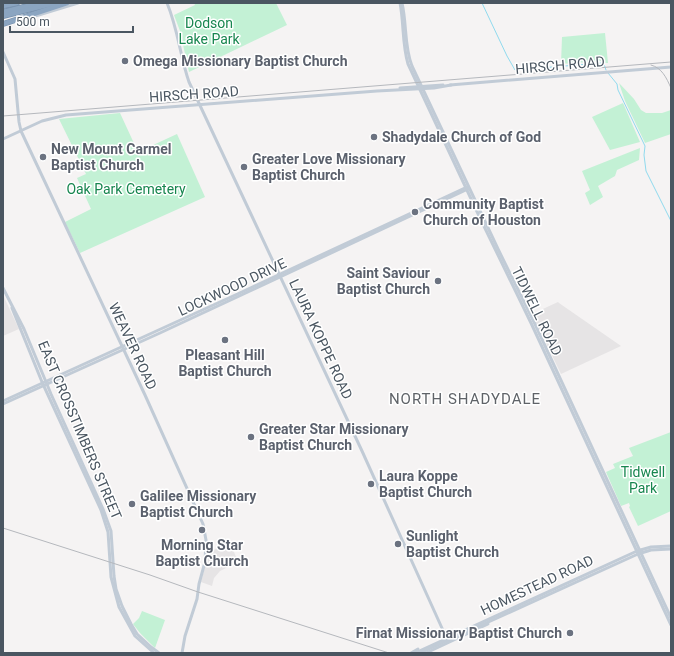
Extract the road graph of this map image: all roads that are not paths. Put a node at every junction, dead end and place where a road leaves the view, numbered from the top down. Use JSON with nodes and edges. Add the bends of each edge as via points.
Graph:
{"nodes":[{"id":1,"x":17,"y":3,"type":"edge"},
{"id":2,"x":40,"y":3,"type":"edge"},
{"id":3,"x":55,"y":3,"type":"edge"},
{"id":4,"x":67,"y":3,"type":"edge"},
{"id":5,"x":78,"y":3,"type":"edge"},
{"id":6,"x":167,"y":3,"type":"edge"},
{"id":7,"x":401,"y":3,"type":"edge"},
{"id":8,"x":3,"y":6,"type":"edge"},
{"id":9,"x":3,"y":12,"type":"edge"},
{"id":10,"x":3,"y":16,"type":"edge"},
{"id":11,"x":3,"y":24,"type":"edge"},
{"id":12,"x":3,"y":52,"type":"edge"},
{"id":13,"x":671,"y":67,"type":"edge"},
{"id":14,"x":421,"y":87,"type":"junction"},
{"id":15,"x":200,"y":105,"type":"junction"},
{"id":16,"x":21,"y":131,"type":"junction"},
{"id":17,"x":3,"y":139,"type":"edge"},
{"id":18,"x":468,"y":188,"type":"junction"},
{"id":19,"x":280,"y":275,"type":"junction"},
{"id":20,"x":3,"y":288,"type":"edge"},
{"id":21,"x":123,"y":348,"type":"junction"},
{"id":22,"x":44,"y":384,"type":"junction"},
{"id":23,"x":3,"y":403,"type":"edge"},
{"id":24,"x":671,"y":546,"type":"edge"},
{"id":25,"x":671,"y":549,"type":"edge"},
{"id":26,"x":639,"y":552,"type":"junction"},
{"id":27,"x":498,"y":617,"type":"junction"},
{"id":28,"x":671,"y":618,"type":"edge"},
{"id":29,"x":671,"y":625,"type":"edge"},
{"id":30,"x":448,"y":638,"type":"junction"},
{"id":31,"x":154,"y":653,"type":"edge"},
{"id":32,"x":159,"y":653,"type":"edge"},
{"id":33,"x":182,"y":653,"type":"edge"},
{"id":34,"x":412,"y":653,"type":"edge"},
{"id":35,"x":420,"y":653,"type":"edge"},
{"id":36,"x":426,"y":653,"type":"edge"}],
"edges":[{"from":1,"to":8,"type":"highway"},
{"from":2,"to":9,"type":"highway"},
{"from":3,"to":10,"type":"highway"},
{"from":4,"to":11,"type":"highway"},
{"from":5,"to":11,"type":"main road"},
{"from":6,"to":15,"type":"main road","name":"LAURA KOPPE ROAD","via":[[177,29],[187,76]]},
{"from":7,"to":14,"type":"main road","name":"TIDWELL ROAD","via":[[408,64]]},
{"from":12,"to":16,"type":"main road","name":"WEAVER ROAD","via":[[15,79]]},
{"from":13,"to":14,"type":"main road","name":"HIRSCH ROAD"},
{"from":14,"to":15,"type":"main road","name":"HIRSCH ROAD"},
{"from":14,"to":18,"type":"main road","name":"TIDWELL ROAD"},
{"from":15,"to":16,"type":"main road","name":"HIRSCH ROAD","via":[[66,115],[42,121]]},
{"from":15,"to":19,"type":"main road","name":"LAURA KOPPE ROAD"},
{"from":16,"to":17,"type":"main road","name":"HIRSCH ROAD"},
{"from":16,"to":21,"type":"main road","name":"WEAVER ROAD"},
{"from":18,"to":19,"type":"main road","name":"LOCKWOOD DRIVE"},
{"from":18,"to":26,"type":"main road","name":"TIDWELL ROAD"},
{"from":19,"to":21,"type":"main road","name":"LOCKWOOD DRIVE"},
{"from":19,"to":30,"type":"main road","name":"LAURA KOPPE ROAD"},
{"from":20,"to":22,"type":"main road","name":"EAST CROSSTIMBERS STREET","via":[[24,329]]},
{"from":21,"to":22,"type":"main road","name":"LOCKWOOD DRIVE"},
{"from":21,"to":33,"type":"main road","name":"WEAVER ROAD","via":[[199,514],[206,540],[205,562]]},
{"from":22,"to":23,"type":"main road","name":"LOCKWOOD DRIVE"},
{"from":22,"to":31,"type":"main road","name":"EAST CROSSTIMBERS STREET","via":[[108,532],[111,577],[120,607],[135,636]]},
{"from":22,"to":32,"type":"main road","name":"EAST CROSSTIMBERS STREET","via":[[94,488],[111,531],[114,576],[122,606],[137,634]]},
{"from":24,"to":26,"type":"main road","name":"HOMESTEAD ROAD","via":[[651,547]]},
{"from":25,"to":26,"type":"main road","name":"HOMESTEAD ROAD"},
{"from":26,"to":27,"type":"main road","name":"HOMESTEAD ROAD"},
{"from":26,"to":28,"type":"main road","name":"TIDWELL ROAD"},
{"from":26,"to":29,"type":"main road","name":"TIDWELL ROAD"},
{"from":27,"to":30,"type":"main road"},
{"from":27,"to":36,"type":"main road","via":[[483,627]]},
{"from":30,"to":34,"type":"main road"},
{"from":30,"to":35,"type":"main road"}]}
